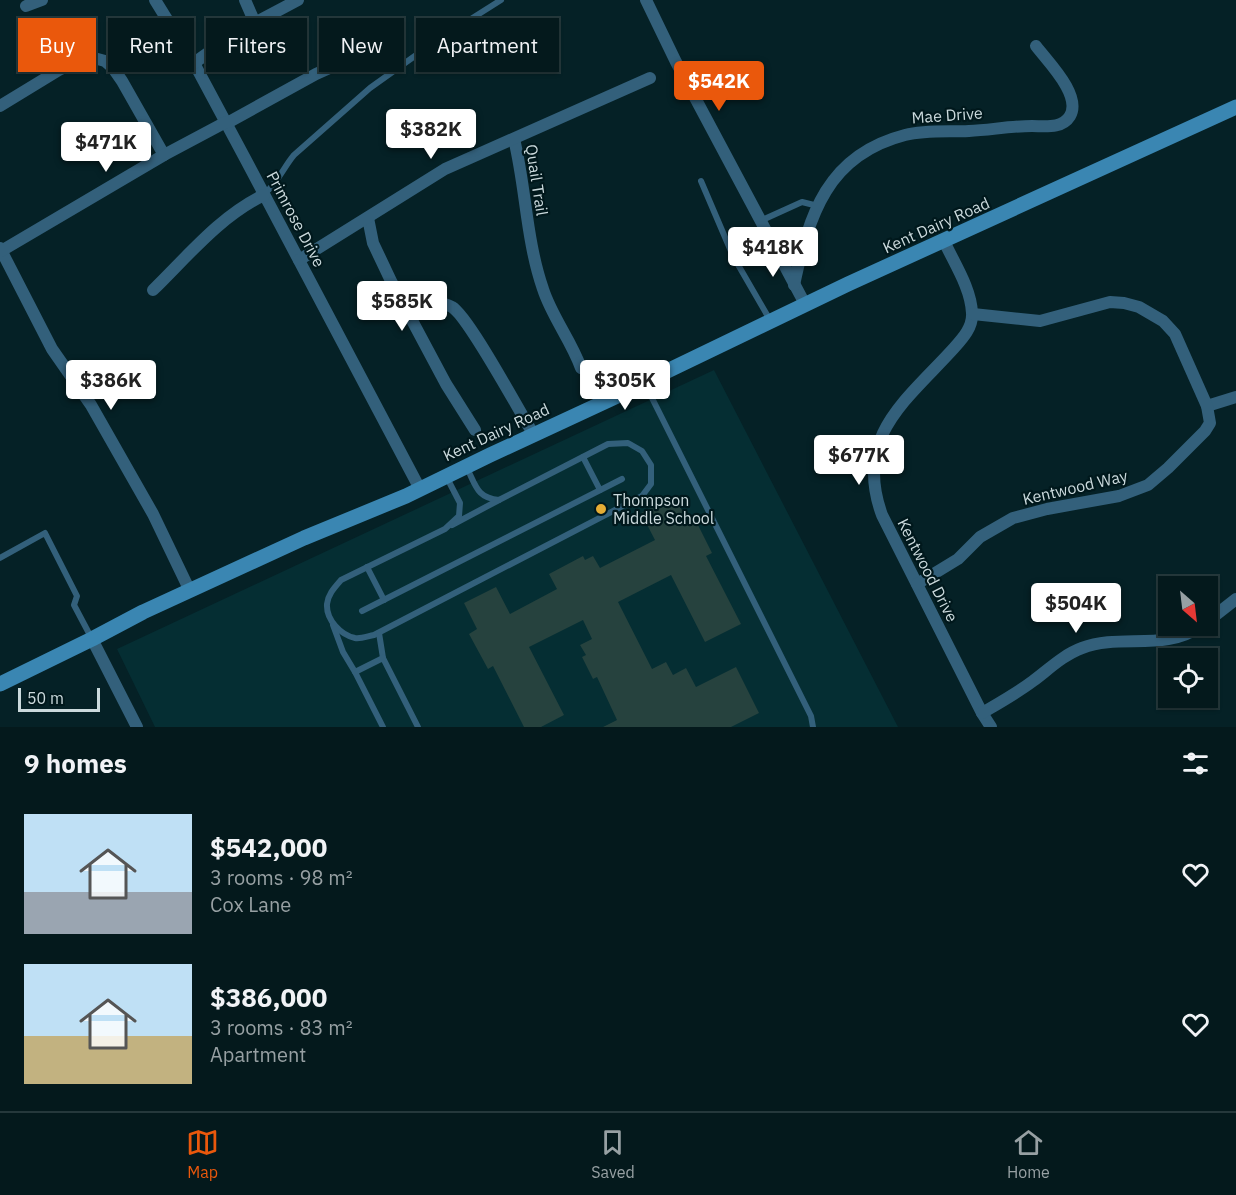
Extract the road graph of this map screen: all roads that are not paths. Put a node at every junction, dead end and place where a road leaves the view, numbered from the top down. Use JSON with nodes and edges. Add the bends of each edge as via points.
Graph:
{"nodes":[{"id":1,"x":42,"y":0,"type":"edge"},
{"id":2,"x":155,"y":0,"type":"edge"},
{"id":3,"x":245,"y":0,"type":"edge"},
{"id":4,"x":298,"y":0,"type":"edge"},
{"id":5,"x":501,"y":0,"type":"edge"},
{"id":6,"x":646,"y":0,"type":"edge"},
{"id":7,"x":26,"y":6,"type":"dead end"},
{"id":8,"x":166,"y":18,"type":"edge"},
{"id":9,"x":253,"y":18,"type":"edge"},
{"id":10,"x":264,"y":18,"type":"edge"},
{"id":11,"x":1036,"y":46,"type":"dead end"},
{"id":12,"x":206,"y":54,"type":"edge"},
{"id":13,"x":194,"y":63,"type":"joint"},
{"id":14,"x":320,"y":72,"type":"edge"},
{"id":15,"x":650,"y":78,"type":"dead end"},
{"id":16,"x":0,"y":106,"type":"edge"},
{"id":17,"x":1236,"y":107,"type":"edge"},
{"id":18,"x":226,"y":122,"type":"junction"},
{"id":19,"x":514,"y":139,"type":"junction"},
{"id":20,"x":164,"y":155,"type":"junction"},
{"id":21,"x":701,"y":181,"type":"dead end"},
{"id":22,"x":264,"y":195,"type":"junction"},
{"id":23,"x":818,"y":206,"type":"junction"},
{"id":24,"x":368,"y":218,"type":"junction"},
{"id":25,"x":760,"y":221,"type":"junction"},
{"id":26,"x":944,"y":241,"type":"junction"},
{"id":27,"x":1,"y":250,"type":"edge"},
{"id":28,"x":299,"y":260,"type":"junction"},
{"id":29,"x":794,"y":285,"type":"junction"},
{"id":30,"x":153,"y":290,"type":"dead end"},
{"id":31,"x":805,"y":304,"type":"junction"},
{"id":32,"x":408,"y":313,"type":"junction"},
{"id":33,"x":973,"y":314,"type":"junction"},
{"id":34,"x":770,"y":321,"type":"junction"},
{"id":35,"x":581,"y":368,"type":"dead end"},
{"id":36,"x":644,"y":383,"type":"junction"},
{"id":37,"x":1236,"y":397,"type":"edge"},
{"id":38,"x":1207,"y":406,"type":"junction"},
{"id":39,"x":475,"y":430,"type":"dead end"},
{"id":40,"x":534,"y":435,"type":"junction"},
{"id":41,"x":583,"y":457,"type":"junction"},
{"id":42,"x":466,"y":466,"type":"junction"},
{"id":43,"x":446,"y":475,"type":"junction"},
{"id":44,"x":622,"y":479,"type":"dead end"},
{"id":45,"x":420,"y":489,"type":"junction"},
{"id":46,"x":600,"y":490,"type":"junction"},
{"id":47,"x":499,"y":500,"type":"junction"},
{"id":48,"x":445,"y":529,"type":"junction"},
{"id":49,"x":0,"y":558,"type":"edge"},
{"id":50,"x":367,"y":567,"type":"junction"},
{"id":51,"x":917,"y":584,"type":"junction"},
{"id":52,"x":190,"y":591,"type":"junction"},
{"id":53,"x":1236,"y":599,"type":"edge"},
{"id":54,"x":384,"y":600,"type":"junction"},
{"id":55,"x":362,"y":611,"type":"dead end"},
{"id":56,"x":1218,"y":613,"type":"edge"},
{"id":57,"x":332,"y":621,"type":"junction"},
{"id":58,"x":379,"y":633,"type":"junction"},
{"id":59,"x":1180,"y":636,"type":"edge"},
{"id":60,"x":92,"y":639,"type":"junction"},
{"id":61,"x":383,"y":658,"type":"junction"},
{"id":62,"x":355,"y":672,"type":"junction"},
{"id":63,"x":0,"y":684,"type":"edge"},
{"id":64,"x":982,"y":712,"type":"junction"},
{"id":65,"x":136,"y":727,"type":"edge"},
{"id":66,"x":383,"y":727,"type":"edge"},
{"id":67,"x":418,"y":727,"type":"edge"},
{"id":68,"x":813,"y":727,"type":"edge"},
{"id":69,"x":991,"y":727,"type":"edge"}],
"edges":[{"from":1,"to":7,"type":"street"},
{"from":2,"to":8,"type":"street","name":"Primrose Drive"},
{"from":3,"to":9,"type":"street"},
{"from":4,"to":10,"type":"street"},
{"from":5,"to":22,"type":"lane","via":[[370,88],[294,155],[275,186]]},
{"from":6,"to":25,"type":"street"},
{"from":11,"to":23,"type":"street","name":"Mae Drive","via":[[1069,93],[1072,109],[1064,123],[938,131],[887,141],[854,158],[834,178]]},
{"from":12,"to":13,"type":"street"},
{"from":13,"to":18,"type":"street","name":"Primrose Drive"},
{"from":14,"to":18,"type":"street"},
{"from":15,"to":19,"type":"street"},
{"from":16,"to":20,"type":"street","via":[[83,58],[105,61],[122,81]]},
{"from":17,"to":26,"type":"street","name":"Kent Dairy Road"},
{"from":18,"to":20,"type":"street"},
{"from":18,"to":22,"type":"street","name":"Primrose Drive"},
{"from":19,"to":24,"type":"street","name":"Quail Trail","via":[[445,169]]},
{"from":19,"to":35,"type":"street","name":"Quail Trail","via":[[543,288]]},
{"from":20,"to":27,"type":"street"},
{"from":21,"to":34,"type":"lane","via":[[733,256]]},
{"from":22,"to":28,"type":"street","name":"Primrose Drive"},
{"from":22,"to":30,"type":"street","via":[[250,201],[211,233]]},
{"from":23,"to":25,"type":"lane","via":[[802,202]]},
{"from":23,"to":29,"type":"street","name":"Mae Drive"},
{"from":24,"to":28,"type":"street","name":"Quail Trail"},
{"from":24,"to":32,"type":"street","via":[[373,243]]},
{"from":25,"to":29,"type":"street"},
{"from":26,"to":31,"type":"street","name":"Kent Dairy Road"},
{"from":26,"to":33,"type":"street"},
{"from":27,"to":52,"type":"street","via":[[52,349],[91,405],[153,514]]},
{"from":28,"to":45,"type":"street","name":"Primrose Drive"},
{"from":29,"to":31,"type":"street"},
{"from":31,"to":34,"type":"street","name":"Kent Dairy Road"},
{"from":32,"to":39,"type":"street"},
{"from":32,"to":40,"type":"street","via":[[432,303],[455,310]]},
{"from":33,"to":38,"type":"street","via":[[1040,321],[1110,302],[1138,307],[1163,321],[1175,334]]},
{"from":33,"to":51,"type":"street","name":"Kentwood Drive","via":[[963,339],[894,412],[875,453],[873,480],[877,503]]},
{"from":34,"to":36,"type":"street","name":"Kent Dairy Road"},
{"from":36,"to":40,"type":"street","name":"Kent Dairy Road"},
{"from":36,"to":68,"type":"lane","via":[[811,716]]},
{"from":37,"to":38,"type":"street"},
{"from":38,"to":51,"type":"street","name":"Kentwood Way","via":[[1210,423],[1205,430],[1148,485],[1119,496],[1013,518],[980,537],[958,559]]},
{"from":40,"to":42,"type":"street","name":"Kent Dairy Road"},
{"from":41,"to":46,"type":"lane"},
{"from":41,"to":47,"type":"lane"},
{"from":41,"to":58,"type":"lane","via":[[608,444],[628,443],[642,450],[651,465],[651,484],[642,496]]},
{"from":42,"to":43,"type":"street","name":"Kent Dairy Road"},
{"from":42,"to":47,"type":"lane","via":[[479,492],[487,499]]},
{"from":43,"to":45,"type":"street","name":"Kent Dairy Road"},
{"from":43,"to":48,"type":"lane","via":[[460,503],[459,516]]},
{"from":44,"to":46,"type":"lane"},
{"from":45,"to":52,"type":"street","name":"Kent Dairy Road"},
{"from":46,"to":54,"type":"lane"},
{"from":47,"to":48,"type":"lane"},
{"from":48,"to":50,"type":"lane"},
{"from":49,"to":60,"type":"lane","via":[[45,533],[77,596],[74,605]]},
{"from":50,"to":54,"type":"lane"},
{"from":50,"to":57,"type":"lane","via":[[341,580],[331,592],[327,606]]},
{"from":51,"to":64,"type":"street","name":"Kentwood Drive"},
{"from":52,"to":60,"type":"street","name":"Kent Dairy Road"},
{"from":53,"to":56,"type":"street"},
{"from":54,"to":55,"type":"lane"},
{"from":57,"to":58,"type":"lane","via":[[342,633],[357,638]]},
{"from":57,"to":62,"type":"lane"},
{"from":58,"to":61,"type":"lane"},
{"from":59,"to":64,"type":"street","via":[[1082,648]]},
{"from":60,"to":63,"type":"street","name":"Kent Dairy Road"},
{"from":60,"to":65,"type":"street"},
{"from":61,"to":62,"type":"lane"},
{"from":61,"to":67,"type":"lane"},
{"from":62,"to":66,"type":"lane"},
{"from":64,"to":69,"type":"street","name":"Kentwood Drive"}]}
